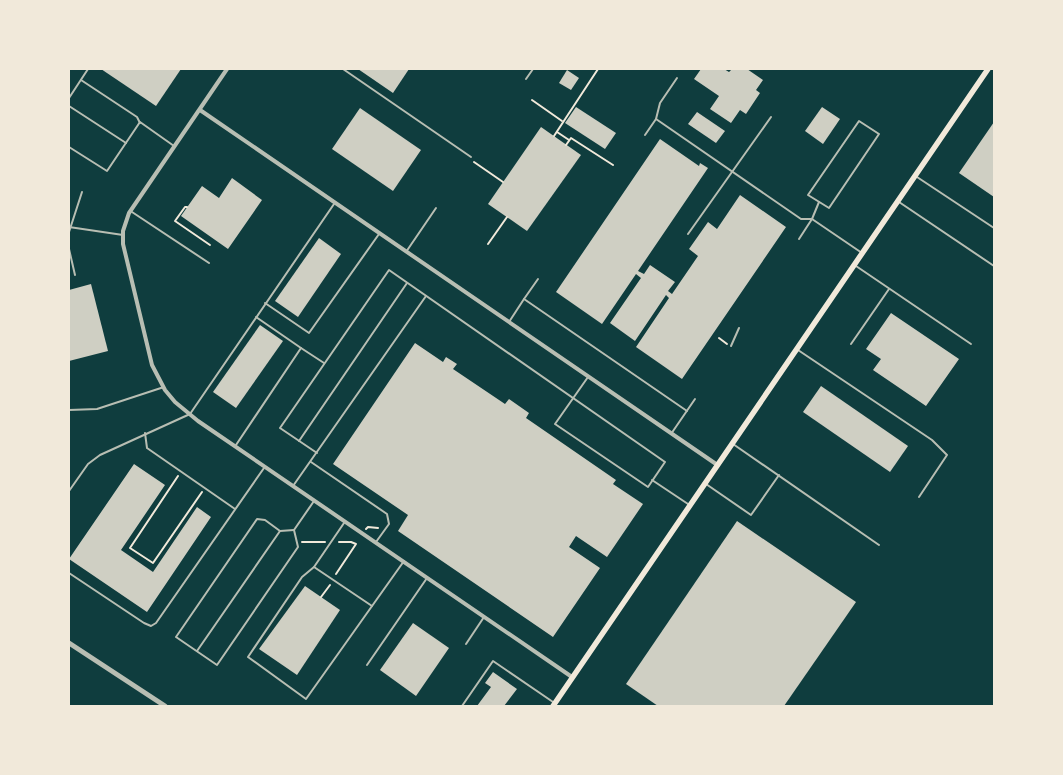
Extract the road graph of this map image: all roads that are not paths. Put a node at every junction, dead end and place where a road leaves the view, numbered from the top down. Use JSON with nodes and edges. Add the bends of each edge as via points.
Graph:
{"nodes":[{"id":1,"x":88,"y":69,"type":"edge"},
{"id":2,"x":228,"y":69,"type":"edge"},
{"id":3,"x":343,"y":69,"type":"edge"},
{"id":4,"x":533,"y":69,"type":"edge"},
{"id":5,"x":988,"y":69,"type":"edge"},
{"id":6,"x":677,"y":78,"type":"dead end"},
{"id":7,"x":526,"y":79,"type":"dead end"},
{"id":8,"x":81,"y":80,"type":"junction"},
{"id":9,"x":69,"y":98,"type":"edge"},
{"id":10,"x":69,"y":106,"type":"edge"},
{"id":11,"x":200,"y":110,"type":"junction"},
{"id":12,"x":771,"y":117,"type":"dead end"},
{"id":13,"x":656,"y":119,"type":"junction"},
{"id":14,"x":140,"y":123,"type":"junction"},
{"id":15,"x":645,"y":135,"type":"dead end"},
{"id":16,"x":126,"y":143,"type":"junction"},
{"id":17,"x":175,"y":146,"type":"junction"},
{"id":18,"x":69,"y":147,"type":"edge"},
{"id":19,"x":471,"y":158,"type":"road end"},
{"id":20,"x":732,"y":172,"type":"junction"},
{"id":21,"x":915,"y":175,"type":"junction"},
{"id":22,"x":82,"y":192,"type":"dead end"},
{"id":23,"x":898,"y":201,"type":"junction"},
{"id":24,"x":820,"y":202,"type":"junction"},
{"id":25,"x":334,"y":204,"type":"junction"},
{"id":26,"x":436,"y":208,"type":"dead end"},
{"id":27,"x":130,"y":211,"type":"junction"},
{"id":28,"x":812,"y":219,"type":"junction"},
{"id":29,"x":69,"y":227,"type":"edge"},
{"id":30,"x":994,"y":228,"type":"edge"},
{"id":31,"x":69,"y":232,"type":"edge"},
{"id":32,"x":379,"y":234,"type":"junction"},
{"id":33,"x":688,"y":234,"type":"dead end"},
{"id":34,"x":123,"y":235,"type":"junction"},
{"id":35,"x":799,"y":239,"type":"dead end"},
{"id":36,"x":69,"y":249,"type":"edge"},
{"id":37,"x":406,"y":252,"type":"junction"},
{"id":38,"x":862,"y":253,"type":"junction"},
{"id":39,"x":209,"y":263,"type":"dead end"},
{"id":40,"x":854,"y":265,"type":"junction"},
{"id":41,"x":994,"y":266,"type":"edge"},
{"id":42,"x":75,"y":275,"type":"dead end"},
{"id":43,"x":538,"y":279,"type":"dead end"},
{"id":44,"x":408,"y":283,"type":"junction"},
{"id":45,"x":889,"y":289,"type":"junction"},
{"id":46,"x":426,"y":296,"type":"junction"},
{"id":47,"x":524,"y":300,"type":"junction"},
{"id":48,"x":265,"y":304,"type":"junction"},
{"id":49,"x":256,"y":317,"type":"junction"},
{"id":50,"x":509,"y":322,"type":"junction"},
{"id":51,"x":739,"y":328,"type":"dead end"},
{"id":52,"x":851,"y":344,"type":"dead end"},
{"id":53,"x":971,"y":344,"type":"dead end"},
{"id":54,"x":731,"y":346,"type":"road end"},
{"id":55,"x":301,"y":348,"type":"junction"},
{"id":56,"x":796,"y":348,"type":"junction"},
{"id":57,"x":324,"y":363,"type":"junction"},
{"id":58,"x":588,"y":377,"type":"junction"},
{"id":59,"x":164,"y":387,"type":"junction"},
{"id":60,"x":573,"y":398,"type":"junction"},
{"id":61,"x":695,"y":399,"type":"dead end"},
{"id":62,"x":69,"y":410,"type":"edge"},
{"id":63,"x":687,"y":412,"type":"junction"},
{"id":64,"x":190,"y":414,"type":"junction"},
{"id":65,"x":145,"y":433,"type":"junction"},
{"id":66,"x":671,"y":434,"type":"junction"},
{"id":67,"x":299,"y":442,"type":"junction"},
{"id":68,"x":731,"y":442,"type":"junction"},
{"id":69,"x":235,"y":446,"type":"junction"},
{"id":70,"x":316,"y":453,"type":"junction"},
{"id":71,"x":310,"y":462,"type":"junction"},
{"id":72,"x":716,"y":464,"type":"junction"},
{"id":73,"x":265,"y":467,"type":"junction"},
{"id":74,"x":779,"y":475,"type":"junction"},
{"id":75,"x":652,"y":480,"type":"junction"},
{"id":76,"x":704,"y":482,"type":"junction"},
{"id":77,"x":293,"y":486,"type":"junction"},
{"id":78,"x":69,"y":491,"type":"edge"},
{"id":79,"x":919,"y":497,"type":"dead end"},
{"id":80,"x":315,"y":501,"type":"junction"},
{"id":81,"x":688,"y":505,"type":"junction"},
{"id":82,"x":235,"y":510,"type":"junction"},
{"id":83,"x":345,"y":521,"type":"junction"},
{"id":84,"x":294,"y":530,"type":"junction"},
{"id":85,"x":280,"y":531,"type":"junction"},
{"id":86,"x":376,"y":542,"type":"junction"},
{"id":87,"x":879,"y":545,"type":"dead end"},
{"id":88,"x":404,"y":561,"type":"junction"},
{"id":89,"x":314,"y":567,"type":"junction"},
{"id":90,"x":69,"y":573,"type":"edge"},
{"id":91,"x":427,"y":578,"type":"junction"},
{"id":92,"x":372,"y":606,"type":"junction"},
{"id":93,"x":484,"y":617,"type":"junction"},
{"id":94,"x":69,"y":643,"type":"edge"},
{"id":95,"x":466,"y":644,"type":"dead end"},
{"id":96,"x":197,"y":650,"type":"junction"},
{"id":97,"x":367,"y":665,"type":"dead end"},
{"id":98,"x":572,"y":677,"type":"junction"},
{"id":99,"x":554,"y":705,"type":"edge"},
{"id":100,"x":165,"y":706,"type":"edge"},
{"id":101,"x":462,"y":706,"type":"edge"}],
"edges":[{"from":1,"to":8,"type":"lane"},
{"from":2,"to":11,"type":"street"},
{"from":3,"to":19,"type":"lane"},
{"from":4,"to":7,"type":"lane"},
{"from":5,"to":21,"type":"main road"},
{"from":6,"to":13,"type":"lane","via":[[660,104]]},
{"from":8,"to":9,"type":"lane"},
{"from":8,"to":14,"type":"lane","via":[[137,117]]},
{"from":10,"to":16,"type":"lane"},
{"from":11,"to":17,"type":"street"},
{"from":11,"to":25,"type":"street"},
{"from":12,"to":20,"type":"lane"},
{"from":13,"to":15,"type":"lane"},
{"from":13,"to":20,"type":"lane"},
{"from":14,"to":16,"type":"lane"},
{"from":14,"to":17,"type":"lane"},
{"from":16,"to":18,"type":"lane","via":[[107,171]]},
{"from":17,"to":27,"type":"street"},
{"from":20,"to":28,"type":"lane","via":[[801,219]]},
{"from":20,"to":33,"type":"lane"},
{"from":21,"to":23,"type":"main road"},
{"from":21,"to":30,"type":"lane"},
{"from":22,"to":29,"type":"lane"},
{"from":23,"to":38,"type":"main road"},
{"from":23,"to":41,"type":"lane"},
{"from":24,"to":24,"type":"lane","via":[[829,208],[879,134],[859,120],[808,195]]},
{"from":24,"to":28,"type":"lane"},
{"from":25,"to":32,"type":"street"},
{"from":25,"to":48,"type":"lane"},
{"from":26,"to":37,"type":"lane"},
{"from":27,"to":34,"type":"street"},
{"from":27,"to":39,"type":"lane"},
{"from":28,"to":35,"type":"lane"},
{"from":28,"to":38,"type":"lane"},
{"from":29,"to":31,"type":"lane"},
{"from":29,"to":34,"type":"lane"},
{"from":32,"to":37,"type":"street"},
{"from":32,"to":48,"type":"lane","via":[[309,333]]},
{"from":34,"to":59,"type":"street","via":[[142,328],[152,364]]},
{"from":36,"to":42,"type":"lane"},
{"from":37,"to":50,"type":"street"},
{"from":38,"to":40,"type":"main road"},
{"from":40,"to":45,"type":"lane"},
{"from":40,"to":56,"type":"main road"},
{"from":43,"to":47,"type":"lane"},
{"from":44,"to":46,"type":"lane"},
{"from":44,"to":57,"type":"lane","via":[[389,270]]},
{"from":44,"to":67,"type":"lane"},
{"from":45,"to":52,"type":"lane"},
{"from":45,"to":53,"type":"lane"},
{"from":46,"to":60,"type":"lane"},
{"from":46,"to":70,"type":"lane"},
{"from":47,"to":50,"type":"lane"},
{"from":47,"to":63,"type":"lane"},
{"from":48,"to":49,"type":"lane"},
{"from":49,"to":55,"type":"lane"},
{"from":49,"to":64,"type":"lane"},
{"from":50,"to":58,"type":"street"},
{"from":51,"to":54,"type":"lane"},
{"from":55,"to":57,"type":"lane"},
{"from":55,"to":69,"type":"lane"},
{"from":56,"to":68,"type":"main road"},
{"from":56,"to":79,"type":"lane","via":[[932,440],[947,455]]},
{"from":57,"to":67,"type":"lane","via":[[280,428]]},
{"from":58,"to":60,"type":"lane"},
{"from":58,"to":66,"type":"street"},
{"from":59,"to":62,"type":"lane","via":[[96,409]]},
{"from":59,"to":64,"type":"street"},
{"from":60,"to":75,"type":"lane","via":[[665,462]]},
{"from":60,"to":75,"type":"lane","via":[[555,424],[648,487]]},
{"from":61,"to":63,"type":"lane"},
{"from":63,"to":66,"type":"lane"},
{"from":64,"to":65,"type":"lane"},
{"from":64,"to":69,"type":"street"},
{"from":65,"to":78,"type":"lane","via":[[88,464]]},
{"from":65,"to":82,"type":"lane","via":[[147,448]]},
{"from":66,"to":72,"type":"street"},
{"from":67,"to":70,"type":"lane"},
{"from":68,"to":72,"type":"main road"},
{"from":68,"to":74,"type":"lane"},
{"from":69,"to":73,"type":"street"},
{"from":70,"to":71,"type":"lane"},
{"from":71,"to":77,"type":"lane"},
{"from":71,"to":86,"type":"lane","via":[[387,514],[389,524]]},
{"from":72,"to":76,"type":"main road"},
{"from":73,"to":77,"type":"street"},
{"from":73,"to":82,"type":"lane"},
{"from":74,"to":76,"type":"lane","via":[[751,515]]},
{"from":74,"to":87,"type":"lane"},
{"from":75,"to":81,"type":"lane"},
{"from":76,"to":81,"type":"main road"},
{"from":77,"to":80,"type":"street"},
{"from":80,"to":83,"type":"street"},
{"from":80,"to":84,"type":"lane"},
{"from":81,"to":98,"type":"main road"},
{"from":82,"to":90,"type":"lane","via":[[151,626]]},
{"from":83,"to":86,"type":"street"},
{"from":83,"to":89,"type":"lane"},
{"from":84,"to":85,"type":"lane"},
{"from":84,"to":96,"type":"lane","via":[[298,547],[217,664]]},
{"from":85,"to":96,"type":"lane"},
{"from":85,"to":96,"type":"lane","via":[[265,520],[257,519],[176,637]]},
{"from":86,"to":88,"type":"street"},
{"from":88,"to":91,"type":"street"},
{"from":88,"to":92,"type":"lane"},
{"from":89,"to":92,"type":"lane"},
{"from":89,"to":92,"type":"lane","via":[[302,577],[248,657],[306,699]]},
{"from":91,"to":93,"type":"street"},
{"from":91,"to":97,"type":"lane"},
{"from":93,"to":95,"type":"lane"},
{"from":93,"to":98,"type":"street"},
{"from":94,"to":100,"type":"street"},
{"from":98,"to":99,"type":"main road"},
{"from":99,"to":101,"type":"lane","via":[[494,661]]}]}
